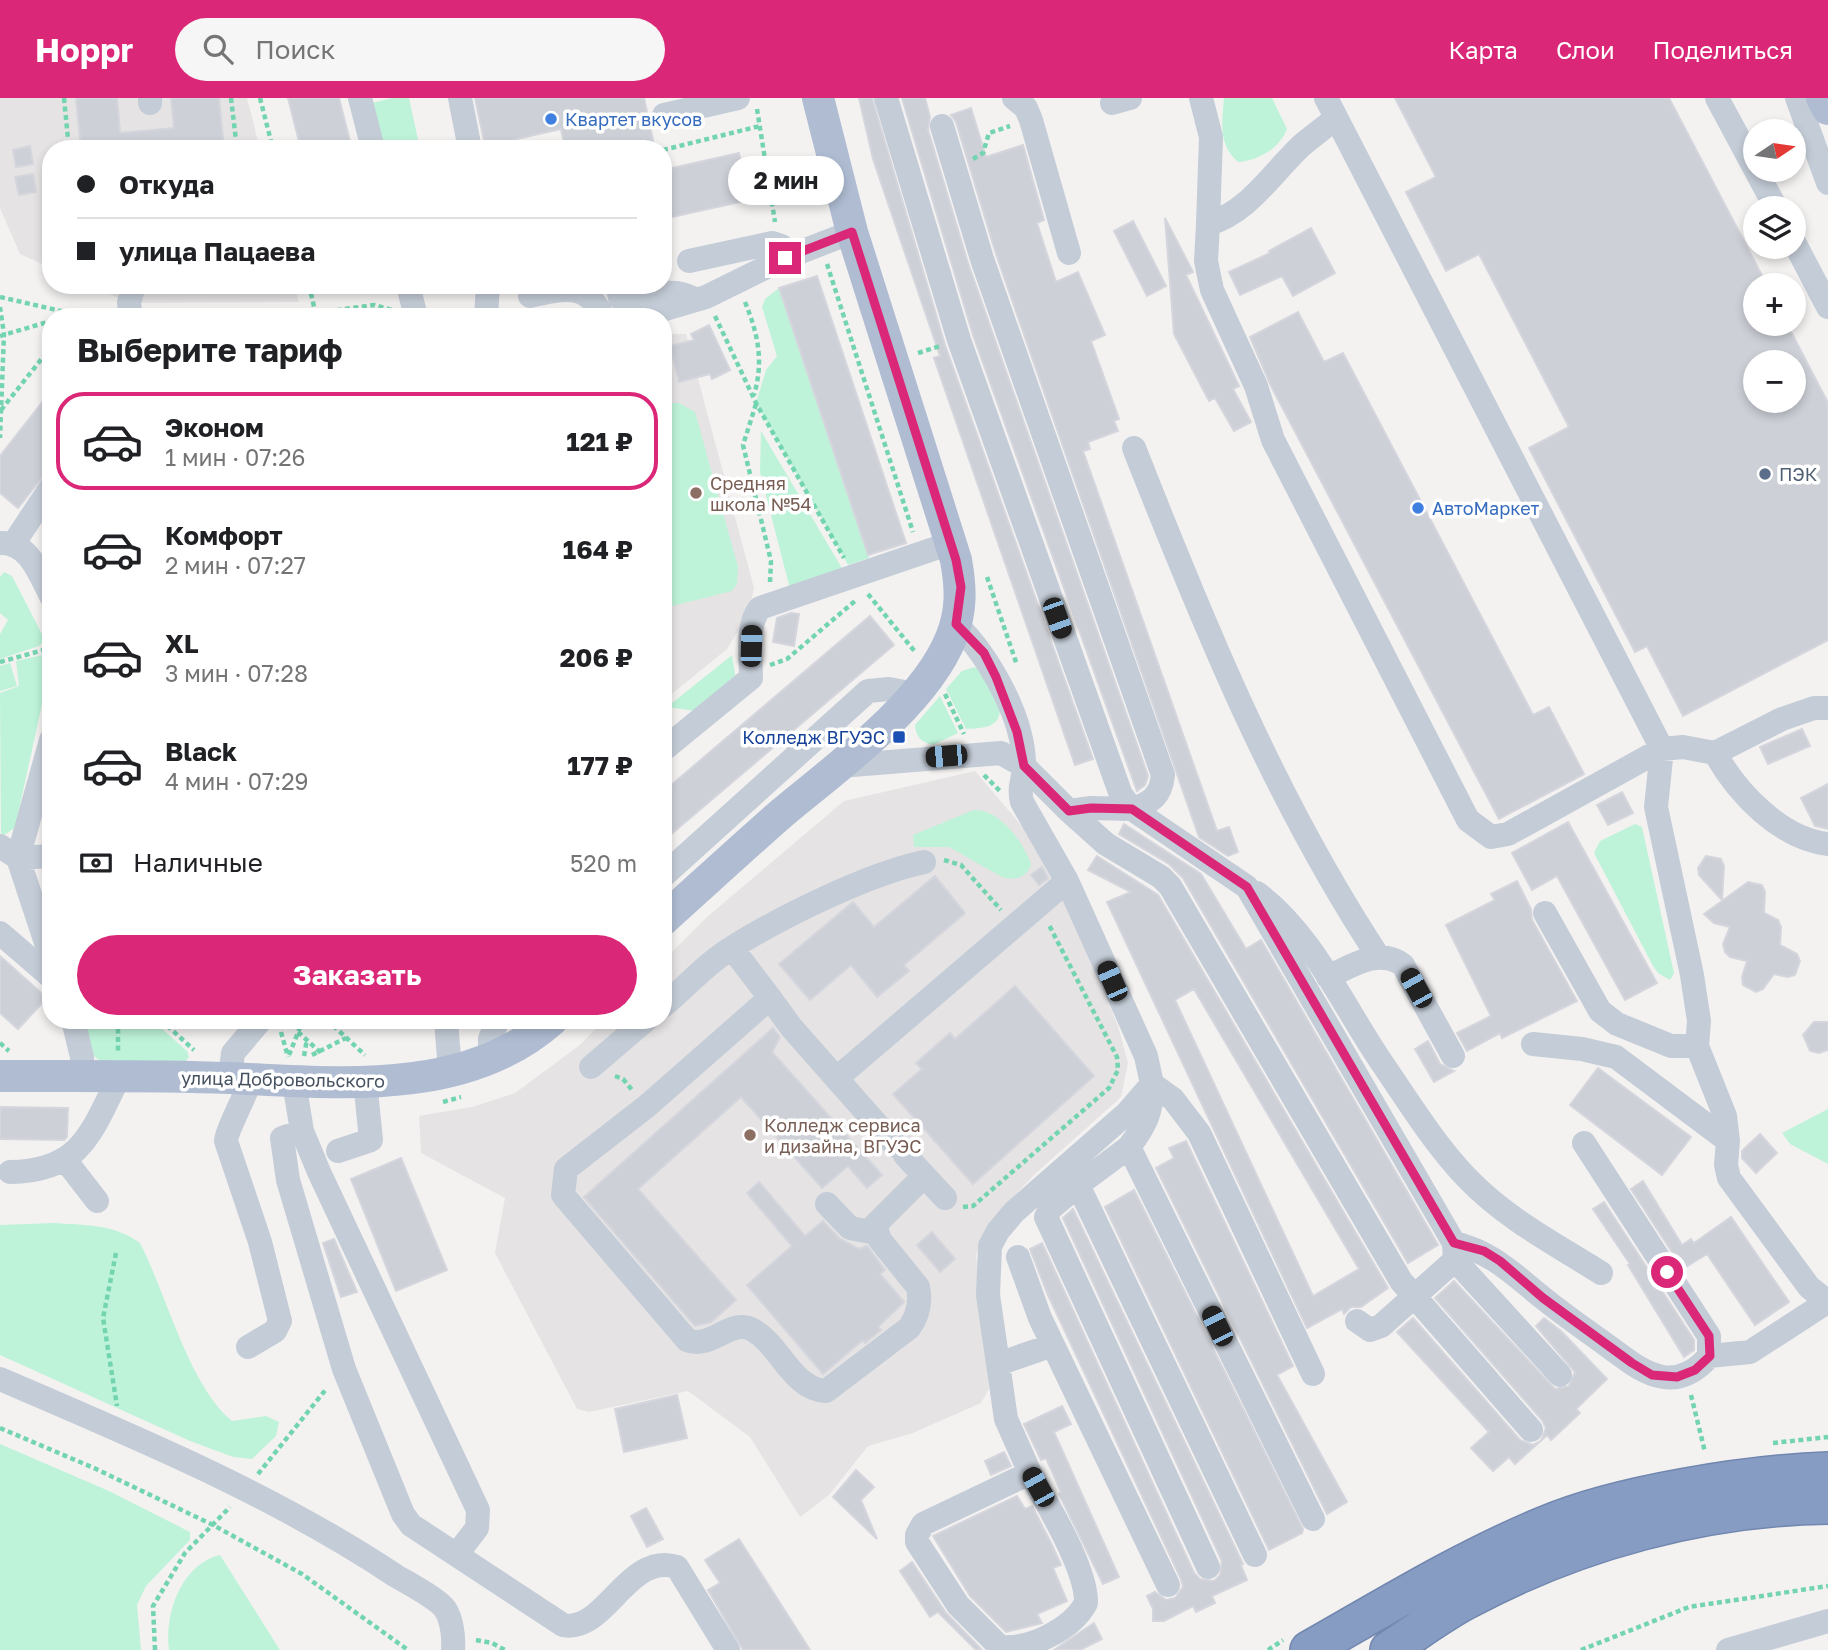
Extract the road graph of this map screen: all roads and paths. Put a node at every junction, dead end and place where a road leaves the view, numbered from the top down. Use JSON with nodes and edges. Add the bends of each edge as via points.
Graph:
{"nodes":[{"id":1,"x":64,"y":98,"type":"edge"},
{"id":2,"x":232,"y":98,"type":"edge"},
{"id":3,"x":260,"y":98,"type":"edge"},
{"id":4,"x":360,"y":98,"type":"edge"},
{"id":5,"x":460,"y":98,"type":"edge"},
{"id":6,"x":738,"y":98,"type":"edge"},
{"id":7,"x":755,"y":98,"type":"edge"},
{"id":8,"x":818,"y":98,"type":"edge"},
{"id":9,"x":887,"y":98,"type":"edge"},
{"id":10,"x":1016,"y":98,"type":"edge"},
{"id":11,"x":1201,"y":98,"type":"edge"},
{"id":12,"x":1717,"y":98,"type":"edge"},
{"id":13,"x":1797,"y":98,"type":"edge"},
{"id":14,"x":1822,"y":98,"type":"edge"},
{"id":15,"x":1331,"y":108,"type":"edge"},
{"id":16,"x":1828,"y":109,"type":"edge"},
{"id":17,"x":664,"y":115,"type":"dead end"},
{"id":18,"x":942,"y":126,"type":"dead end"},
{"id":19,"x":760,"y":127,"type":"junction"},
{"id":20,"x":998,"y":130,"type":"dead end"},
{"id":21,"x":68,"y":140,"type":"edge"},
{"id":22,"x":236,"y":140,"type":"edge"},
{"id":23,"x":271,"y":140,"type":"edge"},
{"id":24,"x":371,"y":140,"type":"edge"},
{"id":25,"x":468,"y":140,"type":"edge"},
{"id":26,"x":672,"y":148,"type":"edge"},
{"id":27,"x":953,"y":164,"type":"junction"},
{"id":28,"x":1828,"y":183,"type":"edge"},
{"id":29,"x":1770,"y":196,"type":"edge"},
{"id":30,"x":1208,"y":224,"type":"junction"},
{"id":31,"x":852,"y":232,"type":"junction"},
{"id":32,"x":821,"y":243,"type":"junction"},
{"id":33,"x":782,"y":251,"type":"junction"},
{"id":34,"x":1069,"y":253,"type":"dead end"},
{"id":35,"x":1802,"y":259,"type":"edge"},
{"id":36,"x":689,"y":261,"type":"dead end"},
{"id":37,"x":737,"y":282,"type":"junction"},
{"id":38,"x":672,"y":292,"type":"edge"},
{"id":39,"x":540,"y":294,"type":"edge"},
{"id":40,"x":585,"y":294,"type":"edge"},
{"id":41,"x":619,"y":294,"type":"edge"},
{"id":42,"x":656,"y":294,"type":"edge"},
{"id":43,"x":530,"y":296,"type":"dead end"},
{"id":44,"x":0,"y":297,"type":"edge"},
{"id":45,"x":701,"y":299,"type":"junction"},
{"id":46,"x":0,"y":307,"type":"edge"},
{"id":47,"x":1828,"y":307,"type":"edge"},
{"id":48,"x":44,"y":308,"type":"edge"},
{"id":49,"x":344,"y":308,"type":"edge"},
{"id":50,"x":385,"y":308,"type":"edge"},
{"id":51,"x":598,"y":308,"type":"edge"},
{"id":52,"x":670,"y":308,"type":"edge"},
{"id":53,"x":42,"y":324,"type":"edge"},
{"id":54,"x":2,"y":335,"type":"edge"},
{"id":55,"x":959,"y":340,"type":"junction"},
{"id":56,"x":910,"y":355,"type":"dead end"},
{"id":57,"x":42,"y":358,"type":"edge"},
{"id":58,"x":753,"y":397,"type":"junction"},
{"id":59,"x":757,"y":403,"type":"junction"},
{"id":60,"x":0,"y":411,"type":"edge"},
{"id":61,"x":0,"y":438,"type":"edge"},
{"id":62,"x":1134,"y":448,"type":"dead end"},
{"id":63,"x":42,"y":498,"type":"edge"},
{"id":64,"x":7,"y":543,"type":"edge"},
{"id":65,"x":951,"y":543,"type":"junction"},
{"id":66,"x":920,"y":555,"type":"junction"},
{"id":67,"x":771,"y":561,"type":"dead end"},
{"id":68,"x":848,"y":565,"type":"dead end"},
{"id":69,"x":42,"y":580,"type":"edge"},
{"id":70,"x":866,"y":592,"type":"dead end"},
{"id":71,"x":956,"y":624,"type":"junction"},
{"id":72,"x":42,"y":650,"type":"edge"},
{"id":73,"x":0,"y":662,"type":"edge"},
{"id":74,"x":760,"y":672,"type":"junction"},
{"id":75,"x":915,"y":694,"type":"junction"},
{"id":76,"x":1828,"y":708,"type":"edge"},
{"id":77,"x":672,"y":743,"type":"edge"},
{"id":78,"x":1662,"y":749,"type":"junction"},
{"id":79,"x":1715,"y":753,"type":"junction"},
{"id":80,"x":42,"y":764,"type":"edge"},
{"id":81,"x":841,"y":766,"type":"junction"},
{"id":82,"x":1024,"y":766,"type":"junction"},
{"id":83,"x":981,"y":772,"type":"dead end"},
{"id":84,"x":1022,"y":802,"type":"junction"},
{"id":85,"x":1132,"y":809,"type":"junction"},
{"id":86,"x":1069,"y":811,"type":"junction"},
{"id":87,"x":1828,"y":844,"type":"edge"},
{"id":88,"x":9,"y":852,"type":"edge"},
{"id":89,"x":42,"y":855,"type":"edge"},
{"id":90,"x":924,"y":862,"type":"joint"},
{"id":91,"x":672,"y":868,"type":"edge"},
{"id":92,"x":1067,"y":881,"type":"junction"},
{"id":93,"x":1247,"y":887,"type":"junction"},
{"id":94,"x":1039,"y":905,"type":"junction"},
{"id":95,"x":672,"y":912,"type":"edge"},
{"id":96,"x":1545,"y":913,"type":"dead end"},
{"id":97,"x":1016,"y":926,"type":"junction"},
{"id":98,"x":0,"y":933,"type":"edge"},
{"id":99,"x":42,"y":935,"type":"edge"},
{"id":100,"x":732,"y":948,"type":"junction"},
{"id":101,"x":1378,"y":956,"type":"junction"},
{"id":102,"x":42,"y":969,"type":"edge"},
{"id":103,"x":1328,"y":977,"type":"junction"},
{"id":104,"x":672,"y":998,"type":"edge"},
{"id":105,"x":770,"y":998,"type":"junction"},
{"id":106,"x":75,"y":1029,"type":"edge"},
{"id":107,"x":118,"y":1029,"type":"edge"},
{"id":108,"x":171,"y":1029,"type":"edge"},
{"id":109,"x":253,"y":1029,"type":"edge"},
{"id":110,"x":282,"y":1029,"type":"edge"},
{"id":111,"x":299,"y":1029,"type":"edge"},
{"id":112,"x":336,"y":1029,"type":"edge"},
{"id":113,"x":447,"y":1029,"type":"edge"},
{"id":114,"x":494,"y":1029,"type":"edge"},
{"id":115,"x":542,"y":1029,"type":"edge"},
{"id":116,"x":635,"y":1029,"type":"edge"},
{"id":117,"x":298,"y":1032,"type":"junction"},
{"id":118,"x":346,"y":1038,"type":"junction"},
{"id":119,"x":307,"y":1039,"type":"junction"},
{"id":120,"x":1533,"y":1044,"type":"dead end"},
{"id":121,"x":1697,"y":1046,"type":"junction"},
{"id":122,"x":320,"y":1051,"type":"junction"},
{"id":123,"x":198,"y":1053,"type":"dead end"},
{"id":124,"x":1453,"y":1056,"type":"dead end"},
{"id":125,"x":491,"y":1058,"type":"junction"},
{"id":126,"x":325,"y":1061,"type":"dead end"},
{"id":127,"x":591,"y":1067,"type":"dead end"},
{"id":128,"x":118,"y":1068,"type":"junction"},
{"id":129,"x":289,"y":1068,"type":"junction"},
{"id":130,"x":450,"y":1071,"type":"junction"},
{"id":131,"x":0,"y":1076,"type":"edge"},
{"id":132,"x":82,"y":1076,"type":"junction"},
{"id":133,"x":837,"y":1078,"type":"junction"},
{"id":134,"x":240,"y":1079,"type":"junction"},
{"id":135,"x":380,"y":1080,"type":"junction"},
{"id":136,"x":1152,"y":1084,"type":"junction"},
{"id":137,"x":302,"y":1131,"type":"junction"},
{"id":138,"x":1728,"y":1141,"type":"junction"},
{"id":139,"x":1584,"y":1143,"type":"dead end"},
{"id":140,"x":1129,"y":1147,"type":"junction"},
{"id":141,"x":338,"y":1151,"type":"dead end"},
{"id":142,"x":66,"y":1161,"type":"junction"},
{"id":143,"x":10,"y":1172,"type":"dead end"},
{"id":144,"x":924,"y":1176,"type":"junction"},
{"id":145,"x":1077,"y":1185,"type":"junction"},
{"id":146,"x":945,"y":1198,"type":"joint"},
{"id":147,"x":97,"y":1201,"type":"dead end"},
{"id":148,"x":827,"y":1203,"type":"dead end"},
{"id":149,"x":876,"y":1233,"type":"junction"},
{"id":150,"x":1454,"y":1251,"type":"junction"},
{"id":151,"x":116,"y":1253,"type":"dead end"},
{"id":152,"x":1018,"y":1256,"type":"dead end"},
{"id":153,"x":1601,"y":1273,"type":"dead end"},
{"id":154,"x":1413,"y":1298,"type":"junction"},
{"id":155,"x":1828,"y":1302,"type":"edge"},
{"id":156,"x":1357,"y":1321,"type":"dead end"},
{"id":157,"x":1053,"y":1345,"type":"junction"},
{"id":158,"x":248,"y":1348,"type":"dead end"},
{"id":159,"x":1710,"y":1356,"type":"junction"},
{"id":160,"x":998,"y":1364,"type":"junction"},
{"id":161,"x":344,"y":1369,"type":"junction"},
{"id":162,"x":1313,"y":1374,"type":"dead end"},
{"id":163,"x":1560,"y":1375,"type":"dead end"},
{"id":164,"x":0,"y":1379,"type":"edge"},
{"id":165,"x":1692,"y":1399,"type":"dead end"},
{"id":166,"x":117,"y":1427,"type":"junction"},
{"id":167,"x":0,"y":1428,"type":"edge"},
{"id":168,"x":1531,"y":1430,"type":"dead end"},
{"id":169,"x":1705,"y":1452,"type":"dead end"},
{"id":170,"x":1828,"y":1471,"type":"edge"},
{"id":171,"x":1030,"y":1473,"type":"junction"},
{"id":172,"x":246,"y":1489,"type":"junction"},
{"id":173,"x":1828,"y":1505,"type":"edge"},
{"id":174,"x":1313,"y":1519,"type":"dead end"},
{"id":175,"x":213,"y":1525,"type":"junction"},
{"id":176,"x":457,"y":1554,"type":"junction"},
{"id":177,"x":1255,"y":1555,"type":"dead end"},
{"id":178,"x":1208,"y":1567,"type":"dead end"},
{"id":179,"x":1168,"y":1586,"type":"dead end"},
{"id":180,"x":1828,"y":1586,"type":"edge"},
{"id":181,"x":1828,"y":1620,"type":"edge"},
{"id":182,"x":453,"y":1644,"type":"edge"},
{"id":183,"x":155,"y":1650,"type":"edge"},
{"id":184,"x":408,"y":1650,"type":"edge"},
{"id":185,"x":505,"y":1650,"type":"edge"},
{"id":186,"x":728,"y":1650,"type":"edge"},
{"id":187,"x":1309,"y":1650,"type":"edge"},
{"id":188,"x":1389,"y":1650,"type":"edge"},
{"id":189,"x":1581,"y":1650,"type":"edge"},
{"id":190,"x":1728,"y":1650,"type":"edge"}],
"edges":[{"from":1,"to":21,"type":"path"},
{"from":2,"to":22,"type":"path"},
{"from":3,"to":23,"type":"path"},
{"from":4,"to":24,"type":"street"},
{"from":5,"to":25,"type":"street"},
{"from":6,"to":17,"type":"street"},
{"from":7,"to":19,"type":"path"},
{"from":8,"to":31,"type":"main road"},
{"from":9,"to":55,"type":"street"},
{"from":10,"to":34,"type":"street","via":[[1031,120]]},
{"from":11,"to":30,"type":"street","via":[[1212,137]]},
{"from":12,"to":29,"type":"street"},
{"from":13,"to":28,"type":"street"},
{"from":14,"to":16,"type":"main road"},
{"from":15,"to":30,"type":"street","via":[[1303,145],[1238,210]]},
{"from":15,"to":78,"type":"street"},
{"from":18,"to":27,"type":"street"},
{"from":19,"to":26,"type":"path"},
{"from":19,"to":33,"type":"path"},
{"from":20,"to":27,"type":"path","via":[[989,133],[978,157]]},
{"from":27,"to":85,"type":"street","via":[[1163,775],[1162,787],[1150,804]]},
{"from":30,"to":78,"type":"street","via":[[1206,261],[1212,290],[1256,386],[1267,426],[1468,820],[1491,836],[1508,834]]},
{"from":31,"to":32,"type":"street"},
{"from":31,"to":65,"type":"main road"},
{"from":32,"to":33,"type":"street"},
{"from":32,"to":66,"type":"path"},
{"from":33,"to":36,"type":"street"},
{"from":33,"to":37,"type":"street"},
{"from":35,"to":47,"type":"street"},
{"from":37,"to":45,"type":"street"},
{"from":37,"to":58,"type":"path","via":[[760,348]]},
{"from":38,"to":45,"type":"street"},
{"from":39,"to":43,"type":"street"},
{"from":40,"to":51,"type":"street"},
{"from":41,"to":42,"type":"street","via":[[629,300]]},
{"from":44,"to":48,"type":"path"},
{"from":45,"to":52,"type":"street"},
{"from":45,"to":58,"type":"path"},
{"from":46,"to":54,"type":"path"},
{"from":49,"to":50,"type":"path"},
{"from":53,"to":54,"type":"path"},
{"from":54,"to":60,"type":"path"},
{"from":55,"to":56,"type":"path"},
{"from":55,"to":85,"type":"street","via":[[1117,783]]},
{"from":57,"to":60,"type":"path"},
{"from":58,"to":59,"type":"path"},
{"from":59,"to":67,"type":"path","via":[[743,452]]},
{"from":59,"to":68,"type":"path"},
{"from":60,"to":61,"type":"path"},
{"from":62,"to":101,"type":"street","via":[[1260,748]]},
{"from":63,"to":64,"type":"street"},
{"from":64,"to":69,"type":"street","via":[[25,550]]},
{"from":65,"to":66,"type":"street"},
{"from":65,"to":71,"type":"main road","via":[[961,587]]},
{"from":66,"to":74,"type":"street","via":[[760,608],[752,631]]},
{"from":70,"to":74,"type":"path","via":[[787,659]]},
{"from":71,"to":75,"type":"main road","via":[[932,674]]},
{"from":71,"to":82,"type":"street","via":[[984,653],[996,677],[1017,732]]},
{"from":72,"to":73,"type":"path"},
{"from":74,"to":77,"type":"street"},
{"from":75,"to":81,"type":"main road"},
{"from":75,"to":91,"type":"street","via":[[889,688],[868,691]]},
{"from":76,"to":79,"type":"street","via":[[1782,719]]},
{"from":78,"to":79,"type":"street","via":[[1683,747]]},
{"from":78,"to":121,"type":"street","via":[[1656,807],[1692,975],[1699,1021]]},
{"from":79,"to":87,"type":"street","via":[[1730,780],[1787,831]]},
{"from":80,"to":88,"type":"street"},
{"from":81,"to":82,"type":"street","via":[[989,752],[1009,755]]},
{"from":81,"to":95,"type":"main road"},
{"from":82,"to":84,"type":"street","via":[[1019,790]]},
{"from":82,"to":86,"type":"street"},
{"from":83,"to":84,"type":"path","via":[[1003,794]]},
{"from":84,"to":92,"type":"street"},
{"from":85,"to":86,"type":"street"},
{"from":85,"to":93,"type":"street"},
{"from":86,"to":154,"type":"street","via":[[1106,844],[1170,886]]},
{"from":88,"to":89,"type":"street"},
{"from":88,"to":99,"type":"street"},
{"from":90,"to":97,"type":"path","via":[[947,860],[961,865]]},
{"from":90,"to":100,"type":"street","via":[[864,882]]},
{"from":92,"to":94,"type":"street"},
{"from":92,"to":136,"type":"street","via":[[1146,1056]]},
{"from":93,"to":103,"type":"street","via":[[1284,917]]},
{"from":93,"to":150,"type":"street"},
{"from":94,"to":97,"type":"street"},
{"from":94,"to":146,"type":"path","via":[[1117,1057],[1118,1070],[1109,1088],[972,1206],[955,1205]]},
{"from":96,"to":121,"type":"street","via":[[1600,1011],[1617,1024],[1671,1046]]},
{"from":97,"to":133,"type":"street"},
{"from":98,"to":102,"type":"street"},
{"from":100,"to":104,"type":"street"},
{"from":100,"to":105,"type":"street"},
{"from":101,"to":103,"type":"street"},
{"from":101,"to":124,"type":"street","via":[[1392,957],[1403,965]]},
{"from":103,"to":153,"type":"street","via":[[1381,1062],[1467,1177],[1510,1215]]},
{"from":105,"to":133,"type":"street"},
{"from":105,"to":149,"type":"street","via":[[647,1106],[566,1169],[563,1195],[687,1340],[704,1344],[745,1326],[770,1343],[802,1382],[818,1391],[833,1389],[915,1320],[918,1287]]},
{"from":106,"to":132,"type":"street"},
{"from":107,"to":128,"type":"path"},
{"from":108,"to":123,"type":"path"},
{"from":109,"to":134,"type":"street","via":[[233,1053]]},
{"from":110,"to":129,"type":"path"},
{"from":111,"to":117,"type":"path"},
{"from":112,"to":118,"type":"path"},
{"from":113,"to":130,"type":"street"},
{"from":114,"to":125,"type":"street"},
{"from":115,"to":125,"type":"main road","name":"улица Добровольского"},
{"from":116,"to":127,"type":"street"},
{"from":117,"to":119,"type":"path"},
{"from":117,"to":129,"type":"path"},
{"from":118,"to":122,"type":"path"},
{"from":118,"to":135,"type":"path"},
{"from":119,"to":122,"type":"path"},
{"from":119,"to":122,"type":"path","via":[[303,1059]]},
{"from":120,"to":138,"type":"street","via":[[1616,1057]]},
{"from":121,"to":138,"type":"street","via":[[1725,1116]]},
{"from":122,"to":126,"type":"path"},
{"from":125,"to":130,"type":"main road","name":"улица Добровольского"},
{"from":128,"to":132,"type":"main road","name":"улица Добровольского"},
{"from":128,"to":134,"type":"main road","name":"улица Добровольского"},
{"from":128,"to":142,"type":"street","via":[[86,1142]]},
{"from":129,"to":134,"type":"main road","name":"улица Добровольского"},
{"from":129,"to":135,"type":"main road","name":"улица Добровольского"},
{"from":129,"to":137,"type":"street"},
{"from":130,"to":135,"type":"main road","name":"улица Добровольского"},
{"from":131,"to":132,"type":"main road","name":"улица Добровольского"},
{"from":133,"to":144,"type":"street"},
{"from":134,"to":158,"type":"street","via":[[239,1114],[226,1131],[226,1141],[260,1242],[280,1321],[275,1331]]},
{"from":135,"to":141,"type":"street","via":[[371,1140]]},
{"from":136,"to":140,"type":"street","via":[[1153,1105]]},
{"from":136,"to":160,"type":"street","via":[[998,1231],[990,1246],[987,1269]]},
{"from":136,"to":162,"type":"street","via":[[1174,1099],[1199,1133]]},
{"from":137,"to":161,"type":"street","via":[[285,1136],[281,1143]]},
{"from":137,"to":176,"type":"street","via":[[478,1510],[477,1528]]},
{"from":138,"to":155,"type":"street","via":[[1730,1178],[1809,1287]]},
{"from":139,"to":159,"type":"street","via":[[1709,1336]]},
{"from":140,"to":145,"type":"street"},
{"from":140,"to":174,"type":"street"},
{"from":142,"to":143,"type":"street","via":[[37,1171]]},
{"from":142,"to":147,"type":"street"},
{"from":144,"to":146,"type":"street"},
{"from":144,"to":149,"type":"street","via":[[875,1225]]},
{"from":145,"to":177,"type":"street"},
{"from":145,"to":178,"type":"street","via":[[1046,1217]]},
{"from":148,"to":149,"type":"street","via":[[850,1228]]},
{"from":150,"to":154,"type":"street"},
{"from":150,"to":159,"type":"street","via":[[1484,1251],[1500,1261],[1543,1298],[1652,1375],[1677,1377],[1695,1370]]},
{"from":150,"to":163,"type":"street"},
{"from":151,"to":166,"type":"path","via":[[103,1318],[117,1389]]},
{"from":152,"to":157,"type":"street"},
{"from":154,"to":156,"type":"street","via":[[1376,1329],[1364,1328]]},
{"from":154,"to":168,"type":"street"},
{"from":155,"to":159,"type":"street","via":[[1751,1352]]},
{"from":157,"to":160,"type":"street"},
{"from":157,"to":179,"type":"street"},
{"from":160,"to":171,"type":"street","via":[[1006,1419]]},
{"from":161,"to":172,"type":"path"},
{"from":161,"to":176,"type":"street","via":[[403,1514],[411,1525]]},
{"from":164,"to":166,"type":"street"},
{"from":165,"to":169,"type":"path"},
{"from":166,"to":172,"type":"street"},
{"from":167,"to":175,"type":"path"},
{"from":170,"to":187,"type":"highway","via":[[1712,1484],[1627,1500],[1545,1525],[1449,1571]]},
{"from":171,"to":171,"type":"street","via":[[923,1524],[916,1535],[931,1569],[958,1605],[1006,1649],[1044,1641],[1070,1624],[1086,1603],[1085,1587],[1063,1535]]},
{"from":172,"to":175,"type":"path"},
{"from":172,"to":182,"type":"street","via":[[445,1608]]},
{"from":173,"to":188,"type":"highway","via":[[1720,1514],[1637,1532],[1555,1559],[1465,1601]]},
{"from":175,"to":183,"type":"path","via":[[185,1553],[153,1606]]},
{"from":175,"to":184,"type":"path","via":[[302,1574]]},
{"from":176,"to":186,"type":"street","via":[[563,1625],[573,1627],[585,1624],[629,1581],[659,1565],[677,1567]]},
{"from":180,"to":189,"type":"path","via":[[1689,1607]]},
{"from":181,"to":190,"type":"street"},
{"from":182,"to":185,"type":"path","via":[[492,1643]]}]}
